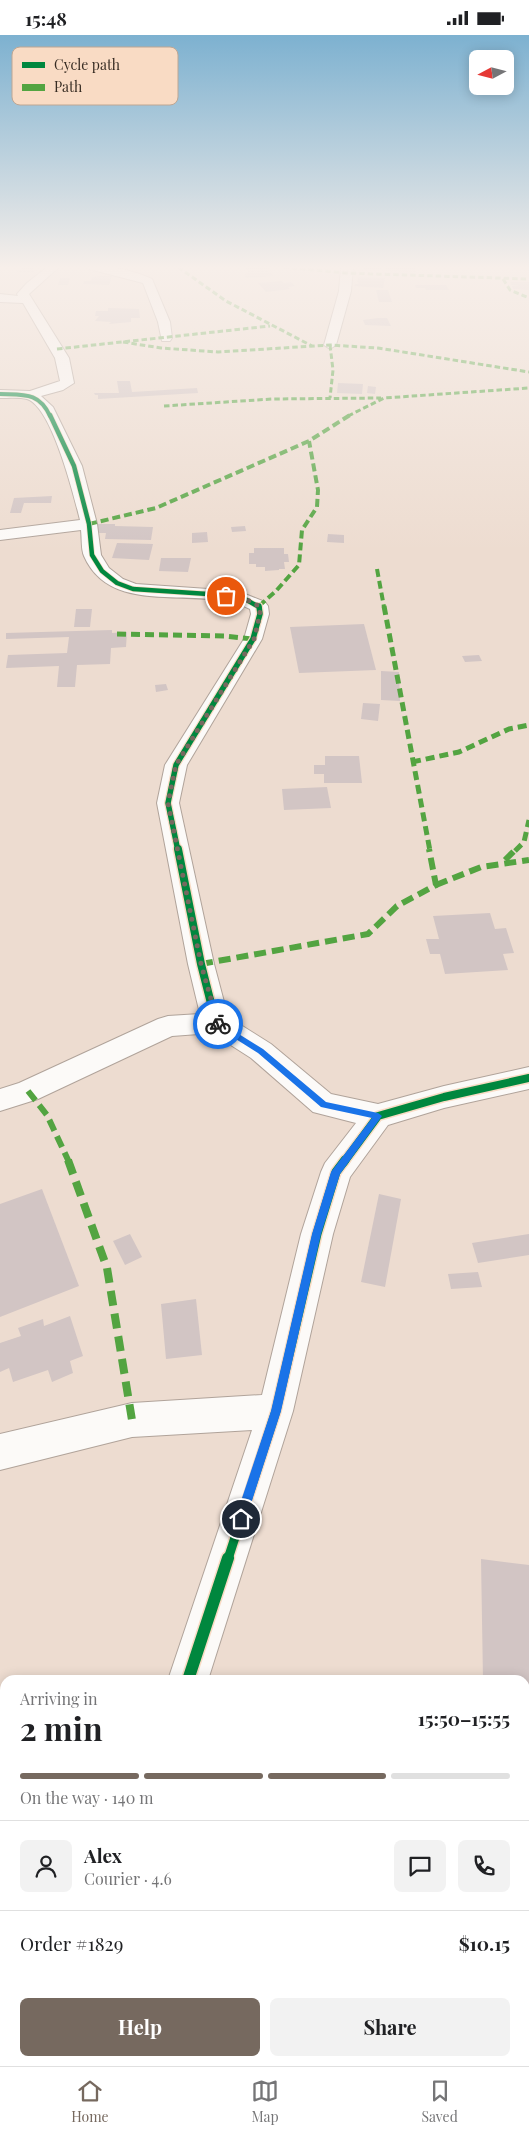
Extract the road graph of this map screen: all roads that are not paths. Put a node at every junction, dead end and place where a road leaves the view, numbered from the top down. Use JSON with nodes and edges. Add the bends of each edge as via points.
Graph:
{"nodes":[{"id":1,"x":63,"y":362,"type":"edge"},
{"id":2,"x":0,"y":394,"type":"edge"},
{"id":3,"x":31,"y":395,"type":"junction"},
{"id":4,"x":90,"y":524,"type":"junction"},
{"id":5,"x":0,"y":535,"type":"edge"},
{"id":6,"x":216,"y":1023,"type":"junction"},
{"id":7,"x":529,"y":1078,"type":"edge"},
{"id":8,"x":0,"y":1100,"type":"edge"},
{"id":9,"x":378,"y":1116,"type":"junction"},
{"id":10,"x":276,"y":1411,"type":"junction"},
{"id":11,"x":0,"y":1452,"type":"edge"},
{"id":12,"x":190,"y":1675,"type":"edge"}],
"edges":[{"from":1,"to":3,"type":"street","via":[[67,383]]},
{"from":2,"to":3,"type":"street"},
{"from":3,"to":4,"type":"street","via":[[46,407],[74,466]]},
{"from":4,"to":5,"type":"street"},
{"from":4,"to":6,"type":"street","via":[[92,555],[102,571],[116,583],[133,589],[245,599],[259,606],[254,639],[176,765],[168,803]]},
{"from":6,"to":8,"type":"street","via":[[168,1026],[28,1091]]},
{"from":6,"to":9,"type":"street","via":[[261,1051],[324,1104]]},
{"from":7,"to":9,"type":"street"},
{"from":9,"to":10,"type":"street","via":[[336,1172],[317,1234]]},
{"from":10,"to":11,"type":"street","via":[[132,1420]]},
{"from":10,"to":12,"type":"street"}]}
